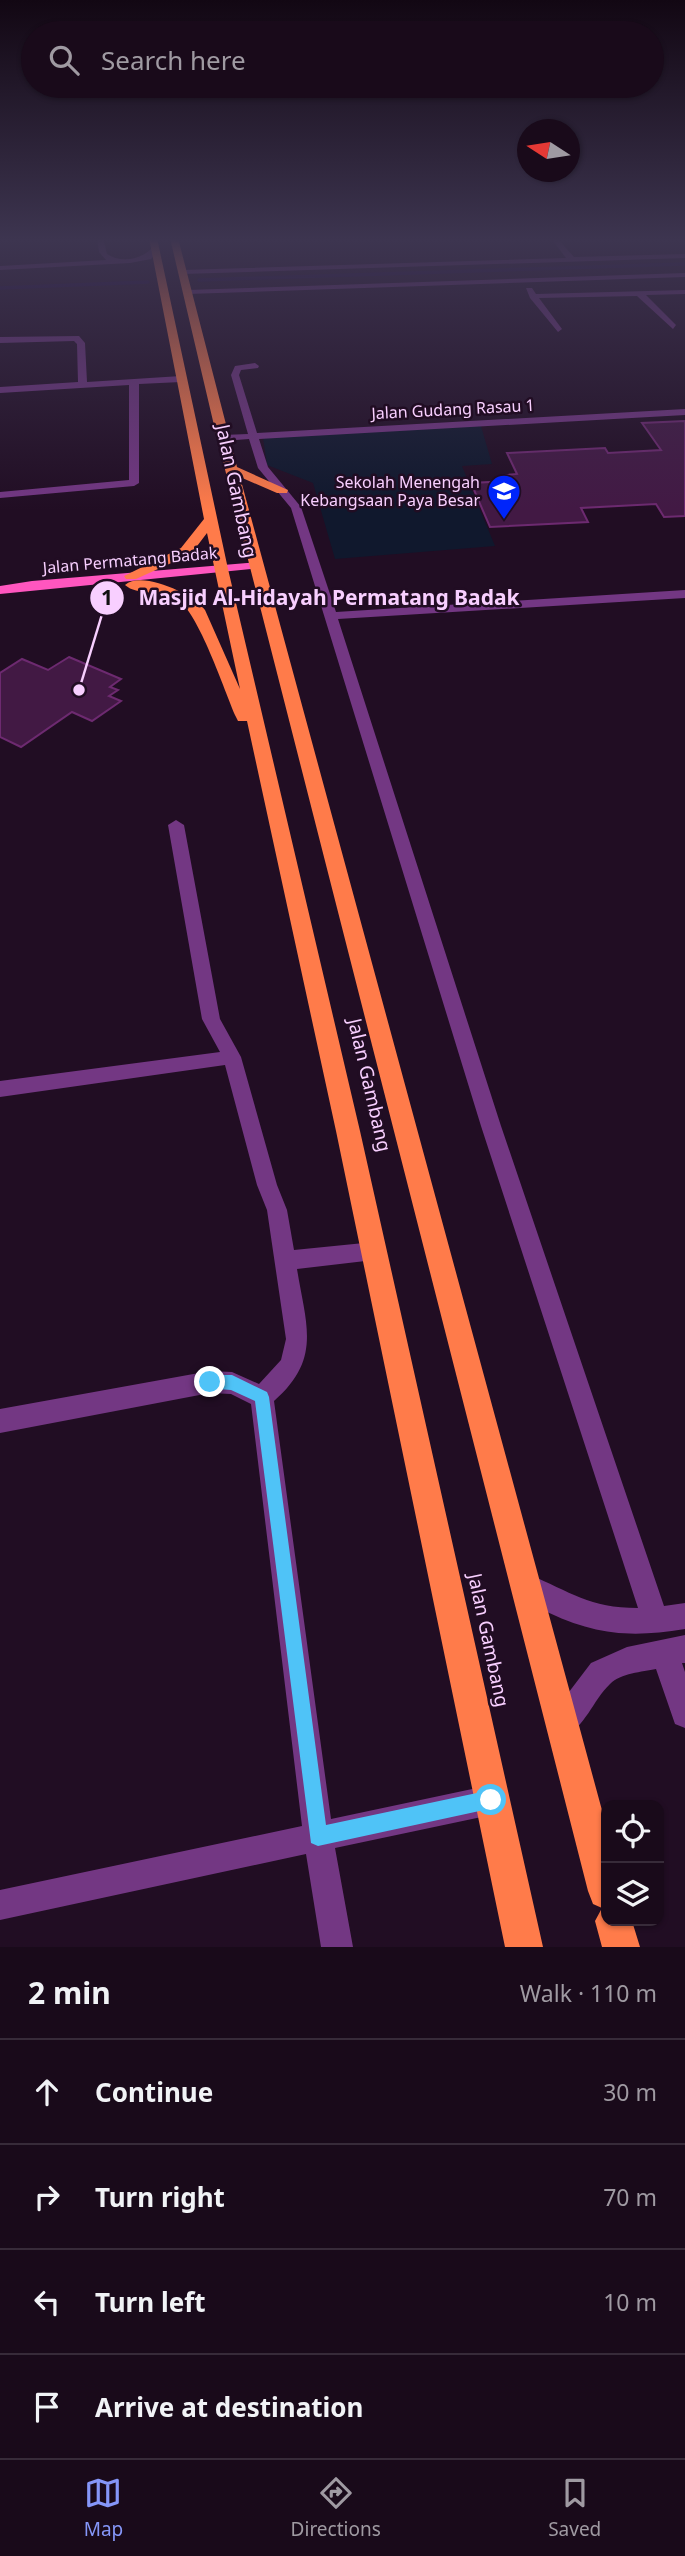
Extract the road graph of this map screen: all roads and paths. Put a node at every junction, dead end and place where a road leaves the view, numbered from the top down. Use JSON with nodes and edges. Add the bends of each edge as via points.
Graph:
{"nodes":[{"id":1,"x":171,"y":329,"type":"edge"},
{"id":2,"x":196,"y":329,"type":"edge"},
{"id":3,"x":0,"y":340,"type":"edge"},
{"id":4,"x":255,"y":366,"type":"dead end"},
{"id":5,"x":181,"y":379,"type":"junction"},
{"id":6,"x":134,"y":382,"type":"junction"},
{"id":7,"x":83,"y":385,"type":"junction"},
{"id":8,"x":0,"y":390,"type":"edge"},
{"id":9,"x":685,"y":412,"type":"edge"},
{"id":10,"x":253,"y":436,"type":"junction"},
{"id":11,"x":222,"y":438,"type":"junction"},
{"id":12,"x":233,"y":470,"type":"junction"},
{"id":13,"x":282,"y":490,"type":"junction"},
{"id":14,"x":0,"y":495,"type":"edge"},
{"id":15,"x":211,"y":519,"type":"junction"},
{"id":16,"x":259,"y":571,"type":"junction"},
{"id":17,"x":222,"y":574,"type":"junction"},
{"id":18,"x":131,"y":581,"type":"junction"},
{"id":19,"x":3,"y":590,"type":"edge"},
{"id":20,"x":685,"y":594,"type":"edge"},
{"id":21,"x":333,"y":616,"type":"junction"},
{"id":22,"x":264,"y":764,"type":"junction"},
{"id":23,"x":176,"y":825,"type":"dead end"},
{"id":24,"x":232,"y":1057,"type":"junction"},
{"id":25,"x":0,"y":1089,"type":"edge"},
{"id":26,"x":374,"y":1251,"type":"junction"},
{"id":27,"x":285,"y":1261,"type":"junction"},
{"id":28,"x":262,"y":1397,"type":"junction"},
{"id":29,"x":0,"y":1421,"type":"edge"},
{"id":30,"x":528,"y":1587,"type":"junction"},
{"id":31,"x":685,"y":1616,"type":"edge"},
{"id":32,"x":656,"y":1620,"type":"junction"},
{"id":33,"x":675,"y":1651,"type":"edge"},
{"id":34,"x":685,"y":1714,"type":"edge"},
{"id":35,"x":563,"y":1723,"type":"junction"},
{"id":36,"x":491,"y":1800,"type":"junction"},
{"id":37,"x":318,"y":1836,"type":"junction"},
{"id":38,"x":601,"y":1871,"type":"edge"},
{"id":39,"x":0,"y":1905,"type":"edge"},
{"id":40,"x":615,"y":1926,"type":"edge"},
{"id":41,"x":337,"y":1947,"type":"edge"},
{"id":42,"x":524,"y":1947,"type":"edge"},
{"id":43,"x":621,"y":1947,"type":"edge"}],
"edges":[{"from":1,"to":5,"type":"highway","name":"Jalan Gambang"},
{"from":2,"to":11,"type":"highway","name":"Jalan Gambang"},
{"from":3,"to":7,"type":"street","via":[[76,338],[81,343]]},
{"from":4,"to":10,"type":"street","via":[[238,368],[235,375]]},
{"from":5,"to":6,"type":"street"},
{"from":5,"to":15,"type":"highway","name":"Jalan Gambang"},
{"from":6,"to":7,"type":"street"},
{"from":6,"to":14,"type":"street","via":[[134,484]]},
{"from":7,"to":8,"type":"street"},
{"from":9,"to":10,"type":"street","name":"Jalan Gudang Rasau 1"},
{"from":10,"to":11,"type":"street","name":"Jalan Gudang Rasau 1"},
{"from":10,"to":13,"type":"street","via":[[263,468]]},
{"from":11,"to":12,"type":"highway","name":"Jalan Gambang"},
{"from":12,"to":13,"type":"highway"},
{"from":12,"to":16,"type":"highway","name":"Jalan Gambang"},
{"from":13,"to":21,"type":"street","via":[[296,507]]},
{"from":15,"to":17,"type":"highway","name":"Jalan Gambang"},
{"from":15,"to":18,"type":"highway","via":[[186,551]]},
{"from":16,"to":17,"type":"main road","name":"Jalan Permatang Badak"},
{"from":16,"to":30,"type":"highway","name":"Jalan Gambang"},
{"from":17,"to":18,"type":"main road","name":"Jalan Permatang Badak"},
{"from":17,"to":22,"type":"highway","name":"Jalan Gambang"},
{"from":18,"to":19,"type":"main road","name":"Jalan Permatang Badak"},
{"from":18,"to":22,"type":"highway","via":[[181,594],[198,610]]},
{"from":20,"to":21,"type":"street"},
{"from":21,"to":32,"type":"street","via":[[491,1126]]},
{"from":22,"to":26,"type":"highway","name":"Jalan Gambang"},
{"from":23,"to":24,"type":"street","via":[[211,1018]]},
{"from":24,"to":25,"type":"street"},
{"from":24,"to":27,"type":"street","via":[[277,1210]]},
{"from":26,"to":27,"type":"street"},
{"from":26,"to":36,"type":"highway","name":"Jalan Gambang"},
{"from":27,"to":28,"type":"street","via":[[297,1339],[292,1365]]},
{"from":28,"to":29,"type":"street","via":[[232,1382],[210,1382]]},
{"from":28,"to":37,"type":"street"},
{"from":30,"to":32,"type":"street","via":[[589,1618]]},
{"from":30,"to":35,"type":"highway","name":"Jalan Gambang"},
{"from":31,"to":32,"type":"street"},
{"from":33,"to":34,"type":"street"},
{"from":33,"to":35,"type":"street","via":[[627,1661],[601,1673]]},
{"from":35,"to":38,"type":"highway","name":"Jalan Gambang"},
{"from":36,"to":37,"type":"street"},
{"from":36,"to":42,"type":"highway","name":"Jalan Gambang"},
{"from":37,"to":39,"type":"street"},
{"from":37,"to":41,"type":"street"},
{"from":40,"to":43,"type":"highway"}]}
